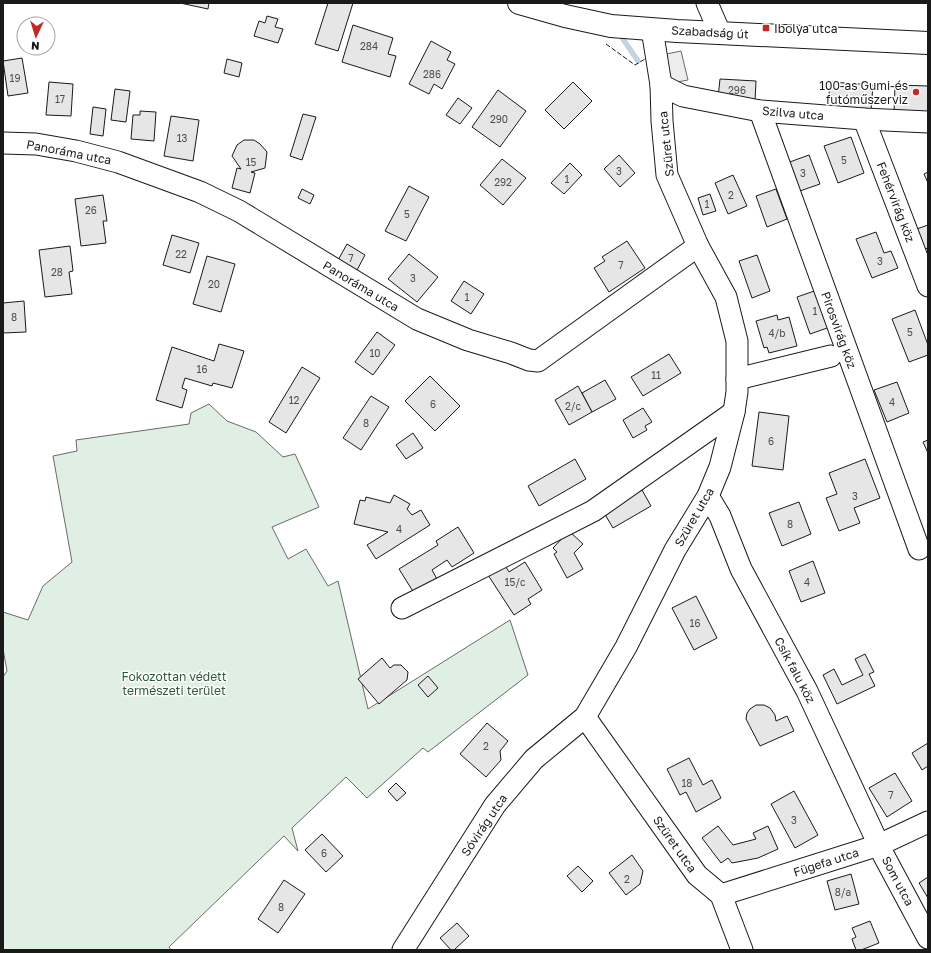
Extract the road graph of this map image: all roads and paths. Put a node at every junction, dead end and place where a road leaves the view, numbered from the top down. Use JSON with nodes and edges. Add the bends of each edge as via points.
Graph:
{"nodes":[{"id":1,"x":519,"y":3,"type":"edge"},
{"id":2,"x":707,"y":3,"type":"edge"},
{"id":3,"x":652,"y":29,"type":"junction"},
{"id":4,"x":720,"y":33,"type":"junction"},
{"id":5,"x":928,"y":43,"type":"edge"},
{"id":6,"x":662,"y":85,"type":"junction"},
{"id":7,"x":760,"y":111,"type":"junction"},
{"id":8,"x":864,"y":119,"type":"junction"},
{"id":9,"x":928,"y":122,"type":"edge"},
{"id":10,"x":3,"y":142,"type":"edge"},
{"id":11,"x":698,"y":246,"type":"junction"},
{"id":12,"x":928,"y":286,"type":"edge"},
{"id":13,"x":830,"y":356,"type":"dead end"},
{"id":14,"x":737,"y":379,"type":"junction"},
{"id":15,"x":734,"y":412,"type":"junction"},
{"id":16,"x":708,"y":496,"type":"junction"},
{"id":17,"x":919,"y":549,"type":"dead end"},
{"id":18,"x":402,"y":608,"type":"dead end"},
{"id":19,"x":585,"y":717,"type":"junction"},
{"id":20,"x":928,"y":822,"type":"edge"},
{"id":21,"x":879,"y":845,"type":"junction"},
{"id":22,"x":721,"y":895,"type":"junction"},
{"id":23,"x":928,"y":938,"type":"edge"},
{"id":24,"x":403,"y":950,"type":"edge"},
{"id":25,"x":742,"y":950,"type":"edge"}],
"edges":[{"from":1,"to":3,"type":"main road","name":"Szabadság út","via":[[611,26]]},
{"from":2,"to":4,"type":"street"},
{"from":3,"to":4,"type":"main road","name":"Szabadság út"},
{"from":3,"to":6,"type":"street","name":"Szüret utca"},
{"from":4,"to":5,"type":"main road","name":"Szabadság út"},
{"from":6,"to":7,"type":"street","name":"Szilva utca","via":[[682,96]]},
{"from":6,"to":11,"type":"street","name":"Szüret utca","via":[[667,175]]},
{"from":7,"to":8,"type":"street","name":"Szilva utca"},
{"from":7,"to":17,"type":"street","name":"Pirosvirág köz"},
{"from":8,"to":9,"type":"street","name":"Szilva utca"},
{"from":8,"to":12,"type":"street","name":"Fehérvirág köz"},
{"from":10,"to":11,"type":"street","name":"Panoráma utca","via":[[36,144],[118,162],[200,192],[239,211],[416,319],[468,340],[529,360],[538,361]]},
{"from":11,"to":14,"type":"street","name":"Szüret utca","via":[[726,297],[737,341]]},
{"from":13,"to":14,"type":"street"},
{"from":14,"to":15,"type":"street","name":"Szüret utca"},
{"from":15,"to":16,"type":"street","name":"Szüret utca","via":[[720,467]]},
{"from":15,"to":18,"type":"street","via":[[593,511]]},
{"from":16,"to":19,"type":"street","name":"Szüret utca","via":[[675,550],[626,648]]},
{"from":16,"to":21,"type":"street","name":"Csík falu köz","via":[[720,516],[741,568],[807,691]]},
{"from":19,"to":22,"type":"street","name":"Szüret utca","via":[[697,875]]},
{"from":19,"to":24,"type":"street","name":"Sóvirág utca","via":[[534,759],[495,805]]},
{"from":20,"to":21,"type":"street","name":"Fügefa utca"},
{"from":21,"to":22,"type":"street","name":"Fügefa utca"},
{"from":21,"to":23,"type":"street","name":"Som utca"},
{"from":22,"to":25,"type":"street","name":"Szüret utca"}]}
